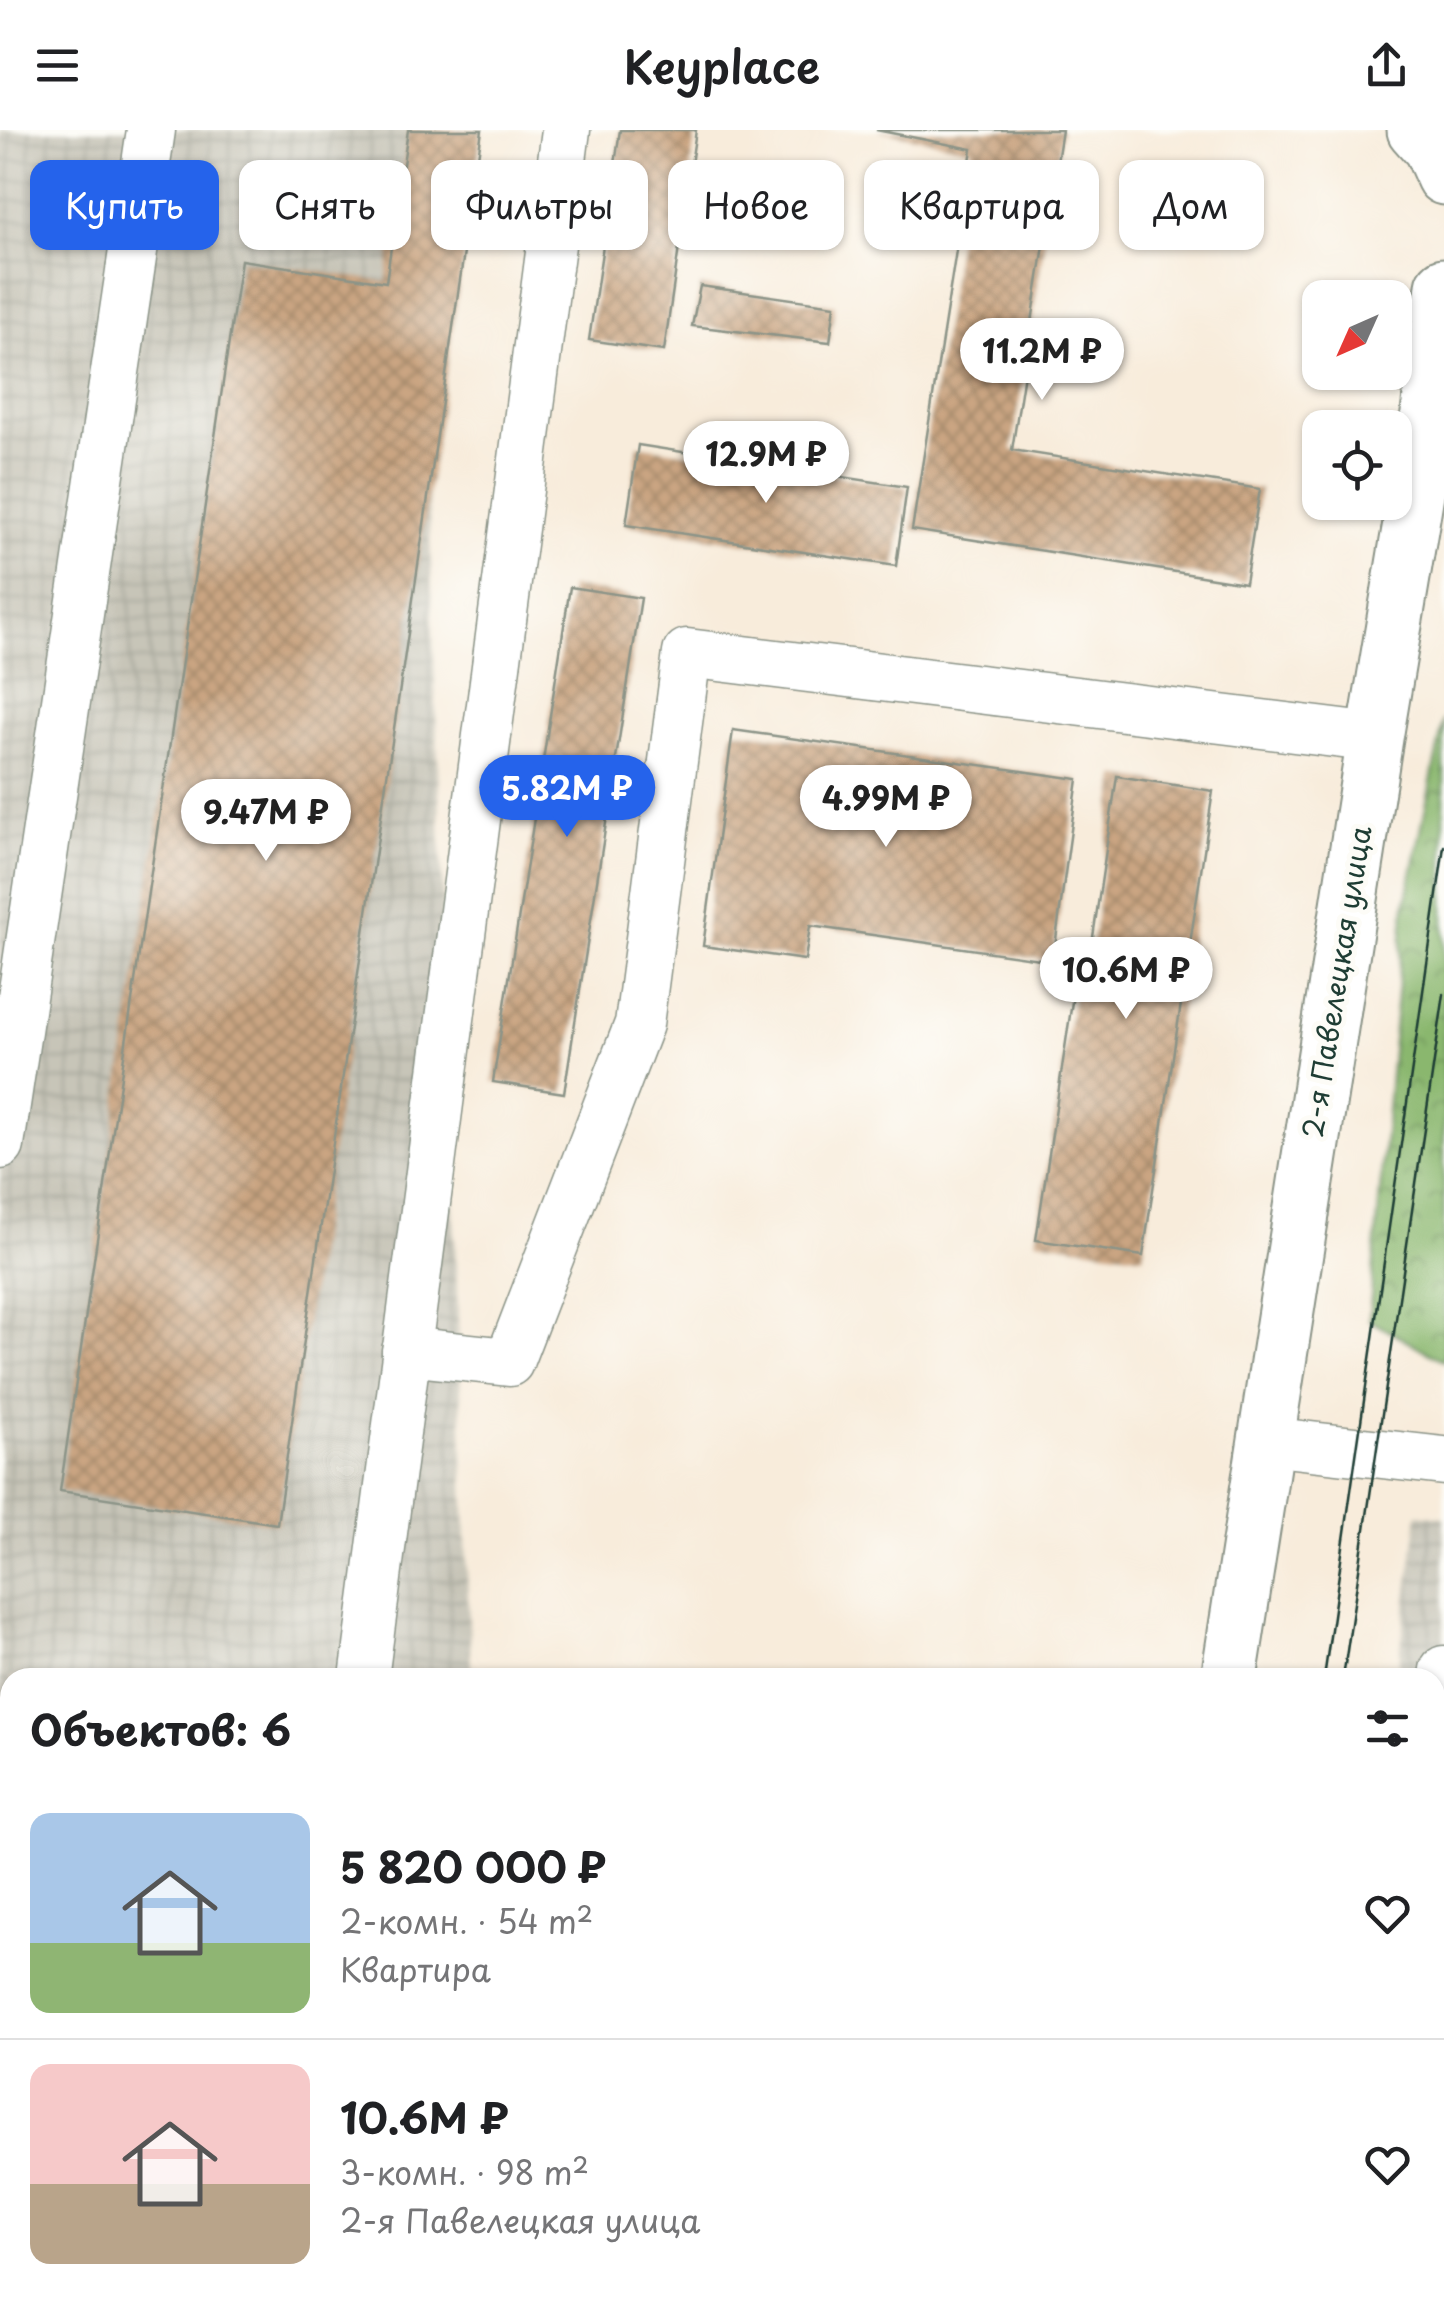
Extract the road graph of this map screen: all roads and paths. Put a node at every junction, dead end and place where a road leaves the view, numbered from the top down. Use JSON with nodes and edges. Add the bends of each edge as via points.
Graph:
{"nodes":[{"id":1,"x":151,"y":130,"type":"edge"},
{"id":2,"x":566,"y":130,"type":"edge"},
{"id":3,"x":1416,"y":130,"type":"edge"},
{"id":4,"x":1444,"y":177,"type":"edge"},
{"id":5,"x":1444,"y":286,"type":"edge"},
{"id":6,"x":1436,"y":423,"type":"edge"},
{"id":7,"x":1375,"y":738,"type":"junction"},
{"id":8,"x":0,"y":1145,"type":"edge"},
{"id":9,"x":406,"y":1350,"type":"junction"},
{"id":10,"x":1266,"y":1441,"type":"junction"},
{"id":11,"x":1444,"y":1461,"type":"edge"},
{"id":12,"x":365,"y":1668,"type":"edge"},
{"id":13,"x":1231,"y":1668,"type":"edge"}],
"edges":[{"from":1,"to":8,"type":"lane"},
{"from":2,"to":9,"type":"lane"},
{"from":3,"to":4,"type":"main road"},
{"from":5,"to":6,"type":"main road","name":"2-я Павелецкая улица"},
{"from":6,"to":7,"type":"main road","name":"2-я Павелецкая улица"},
{"from":7,"to":9,"type":"lane","via":[[687,653],[640,1024],[509,1362]]},
{"from":7,"to":10,"type":"main road","name":"2-я Павелецкая улица"},
{"from":9,"to":12,"type":"lane"},
{"from":10,"to":11,"type":"lane"},
{"from":10,"to":13,"type":"main road","name":"2-я Павелецкая улица"}]}
